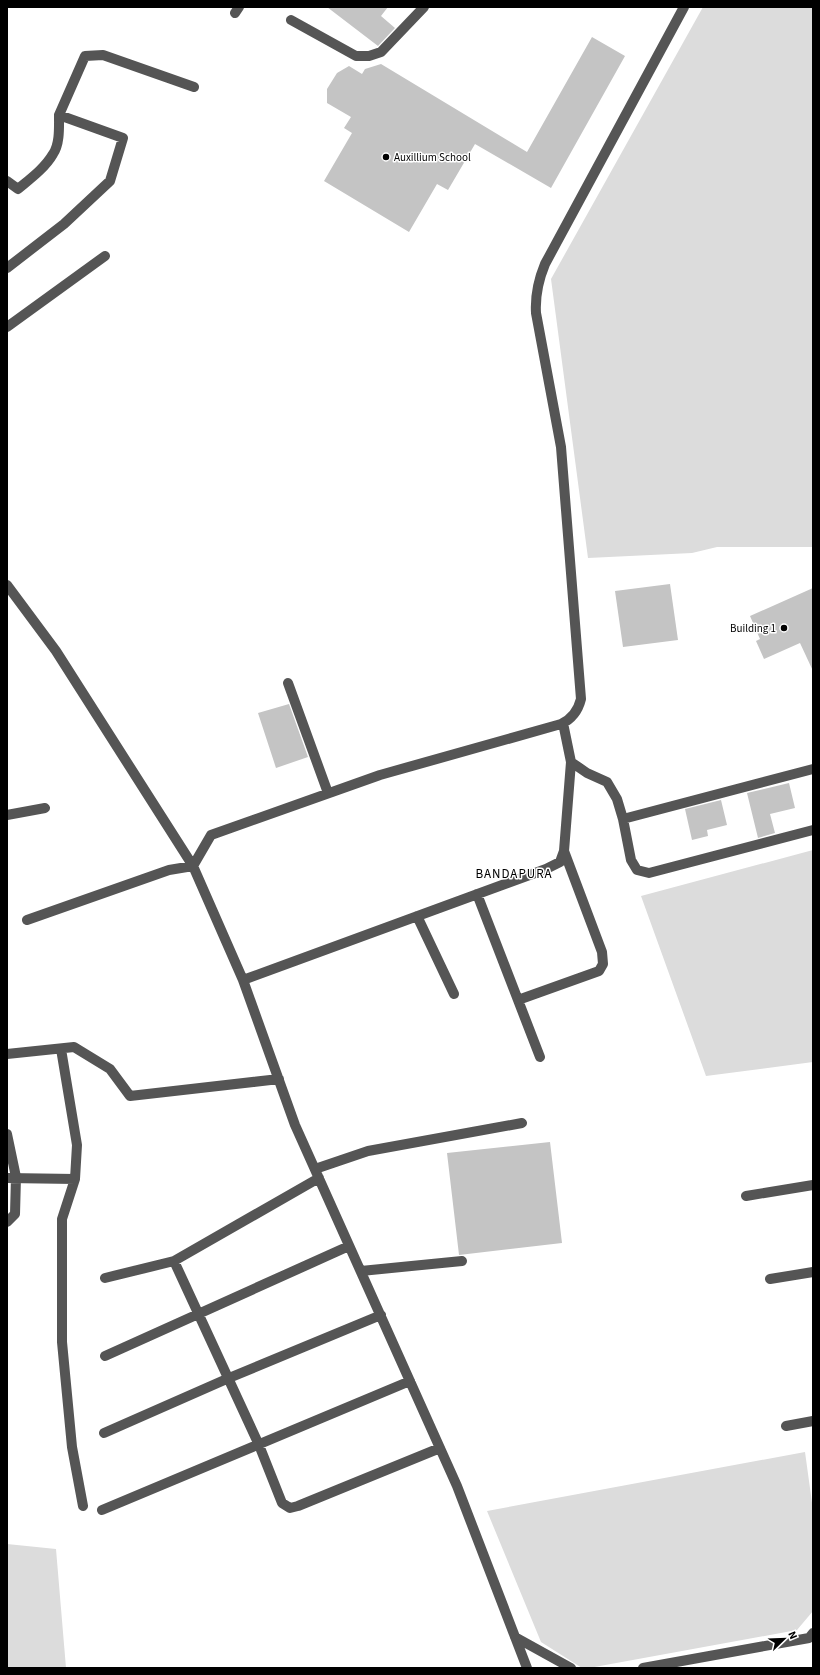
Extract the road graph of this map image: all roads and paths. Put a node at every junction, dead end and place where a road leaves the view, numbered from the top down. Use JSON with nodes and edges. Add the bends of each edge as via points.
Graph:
{"nodes":[{"id":1,"x":424,"y":7,"type":"edge"},
{"id":2,"x":684,"y":7,"type":"edge"},
{"id":3,"x":291,"y":20,"type":"dead end"},
{"id":4,"x":194,"y":88,"type":"dead end"},
{"id":5,"x":59,"y":115,"type":"junction"},
{"id":6,"x":7,"y":182,"type":"edge"},
{"id":7,"x":105,"y":256,"type":"dead end"},
{"id":8,"x":7,"y":268,"type":"edge"},
{"id":9,"x":7,"y":327,"type":"edge"},
{"id":10,"x":7,"y":585,"type":"edge"},
{"id":11,"x":288,"y":683,"type":"dead end"},
{"id":12,"x":563,"y":723,"type":"junction"},
{"id":13,"x":572,"y":762,"type":"junction"},
{"id":14,"x":813,"y":769,"type":"edge"},
{"id":15,"x":328,"y":793,"type":"junction"},
{"id":16,"x":45,"y":808,"type":"dead end"},
{"id":17,"x":7,"y":815,"type":"edge"},
{"id":18,"x":623,"y":819,"type":"junction"},
{"id":19,"x":813,"y":830,"type":"edge"},
{"id":20,"x":564,"y":851,"type":"junction"},
{"id":21,"x":193,"y":866,"type":"junction"},
{"id":22,"x":477,"y":894,"type":"junction"},
{"id":23,"x":418,"y":916,"type":"junction"},
{"id":24,"x":28,"y":920,"type":"dead end"},
{"id":25,"x":243,"y":980,"type":"junction"},
{"id":26,"x":454,"y":994,"type":"dead end"},
{"id":27,"x":518,"y":1000,"type":"junction"},
{"id":28,"x":61,"y":1049,"type":"junction"},
{"id":29,"x":7,"y":1054,"type":"edge"},
{"id":30,"x":540,"y":1057,"type":"dead end"},
{"id":31,"x":279,"y":1079,"type":"junction"},
{"id":32,"x":522,"y":1123,"type":"dead end"},
{"id":33,"x":7,"y":1134,"type":"edge"},
{"id":34,"x":317,"y":1173,"type":"junction"},
{"id":35,"x":11,"y":1178,"type":"edge"},
{"id":36,"x":75,"y":1179,"type":"junction"},
{"id":37,"x":813,"y":1185,"type":"edge"},
{"id":38,"x":746,"y":1196,"type":"dead end"},
{"id":39,"x":7,"y":1222,"type":"edge"},
{"id":40,"x":349,"y":1246,"type":"junction"},
{"id":41,"x":174,"y":1261,"type":"junction"},
{"id":42,"x":462,"y":1261,"type":"dead end"},
{"id":43,"x":361,"y":1271,"type":"junction"},
{"id":44,"x":813,"y":1272,"type":"edge"},
{"id":45,"x":105,"y":1278,"type":"dead end"},
{"id":46,"x":770,"y":1279,"type":"dead end"},
{"id":47,"x":199,"y":1314,"type":"junction"},
{"id":48,"x":381,"y":1315,"type":"junction"},
{"id":49,"x":105,"y":1356,"type":"dead end"},
{"id":50,"x":229,"y":1378,"type":"junction"},
{"id":51,"x":410,"y":1381,"type":"junction"},
{"id":52,"x":813,"y":1421,"type":"edge"},
{"id":53,"x":786,"y":1426,"type":"dead end"},
{"id":54,"x":104,"y":1433,"type":"dead end"},
{"id":55,"x":259,"y":1445,"type":"junction"},
{"id":56,"x":440,"y":1448,"type":"junction"},
{"id":57,"x":83,"y":1506,"type":"dead end"},
{"id":58,"x":102,"y":1510,"type":"dead end"},
{"id":59,"x":813,"y":1633,"type":"edge"},
{"id":60,"x":515,"y":1637,"type":"junction"},
{"id":61,"x":527,"y":1668,"type":"edge"},
{"id":62,"x":571,"y":1668,"type":"edge"},
{"id":63,"x":643,"y":1668,"type":"edge"}],
"edges":[{"from":1,"to":3,"type":"street","via":[[381,52],[369,56],[356,56]]},
{"from":2,"to":12,"type":"street","via":[[545,264],[535,299],[561,447],[581,699],[576,712]]},
{"from":4,"to":5,"type":"street","via":[[103,55],[85,56]]},
{"from":5,"to":6,"type":"street","via":[[54,154],[18,189]]},
{"from":5,"to":8,"type":"street","via":[[123,138],[110,181],[64,224]]},
{"from":7,"to":9,"type":"street"},
{"from":10,"to":21,"type":"street","via":[[56,651]]},
{"from":11,"to":15,"type":"street"},
{"from":12,"to":13,"type":"street"},
{"from":12,"to":15,"type":"street","via":[[380,775]]},
{"from":13,"to":18,"type":"street","via":[[587,773],[607,782],[617,799]]},
{"from":13,"to":20,"type":"street"},
{"from":14,"to":18,"type":"street"},
{"from":15,"to":21,"type":"street","via":[[211,835]]},
{"from":16,"to":17,"type":"street"},
{"from":18,"to":19,"type":"street","via":[[631,860],[637,870],[649,873]]},
{"from":20,"to":22,"type":"street","via":[[560,862],[546,869]]},
{"from":20,"to":27,"type":"street","via":[[602,952],[603,964],[599,971]]},
{"from":21,"to":24,"type":"street","via":[[169,870]]},
{"from":21,"to":25,"type":"street"},
{"from":22,"to":23,"type":"street"},
{"from":22,"to":27,"type":"street"},
{"from":23,"to":25,"type":"street"},
{"from":23,"to":26,"type":"street"},
{"from":25,"to":31,"type":"street"},
{"from":27,"to":30,"type":"street"},
{"from":28,"to":29,"type":"street"},
{"from":28,"to":31,"type":"street","via":[[74,1047],[110,1070],[130,1096]]},
{"from":28,"to":36,"type":"street","via":[[77,1146]]},
{"from":31,"to":34,"type":"street","via":[[295,1125]]},
{"from":32,"to":34,"type":"street","via":[[368,1151]]},
{"from":33,"to":35,"type":"street"},
{"from":34,"to":40,"type":"street"},
{"from":34,"to":41,"type":"street"},
{"from":35,"to":36,"type":"street"},
{"from":35,"to":39,"type":"street","via":[[15,1214]]},
{"from":36,"to":57,"type":"street","via":[[62,1219],[62,1342],[72,1447]]},
{"from":37,"to":38,"type":"street"},
{"from":40,"to":43,"type":"street"},
{"from":40,"to":47,"type":"street"},
{"from":41,"to":45,"type":"street"},
{"from":41,"to":47,"type":"street"},
{"from":42,"to":43,"type":"street"},
{"from":43,"to":48,"type":"street"},
{"from":44,"to":46,"type":"street"},
{"from":47,"to":49,"type":"street"},
{"from":47,"to":50,"type":"street"},
{"from":48,"to":50,"type":"street"},
{"from":48,"to":51,"type":"street"},
{"from":50,"to":54,"type":"street"},
{"from":50,"to":55,"type":"street"},
{"from":51,"to":55,"type":"street"},
{"from":51,"to":56,"type":"street"},
{"from":52,"to":53,"type":"street"},
{"from":55,"to":56,"type":"street","via":[[282,1502],[290,1508]]},
{"from":55,"to":58,"type":"street"},
{"from":56,"to":60,"type":"street"},
{"from":59,"to":63,"type":"street","via":[[809,1638]]},
{"from":60,"to":61,"type":"street"},
{"from":60,"to":62,"type":"street"}]}
